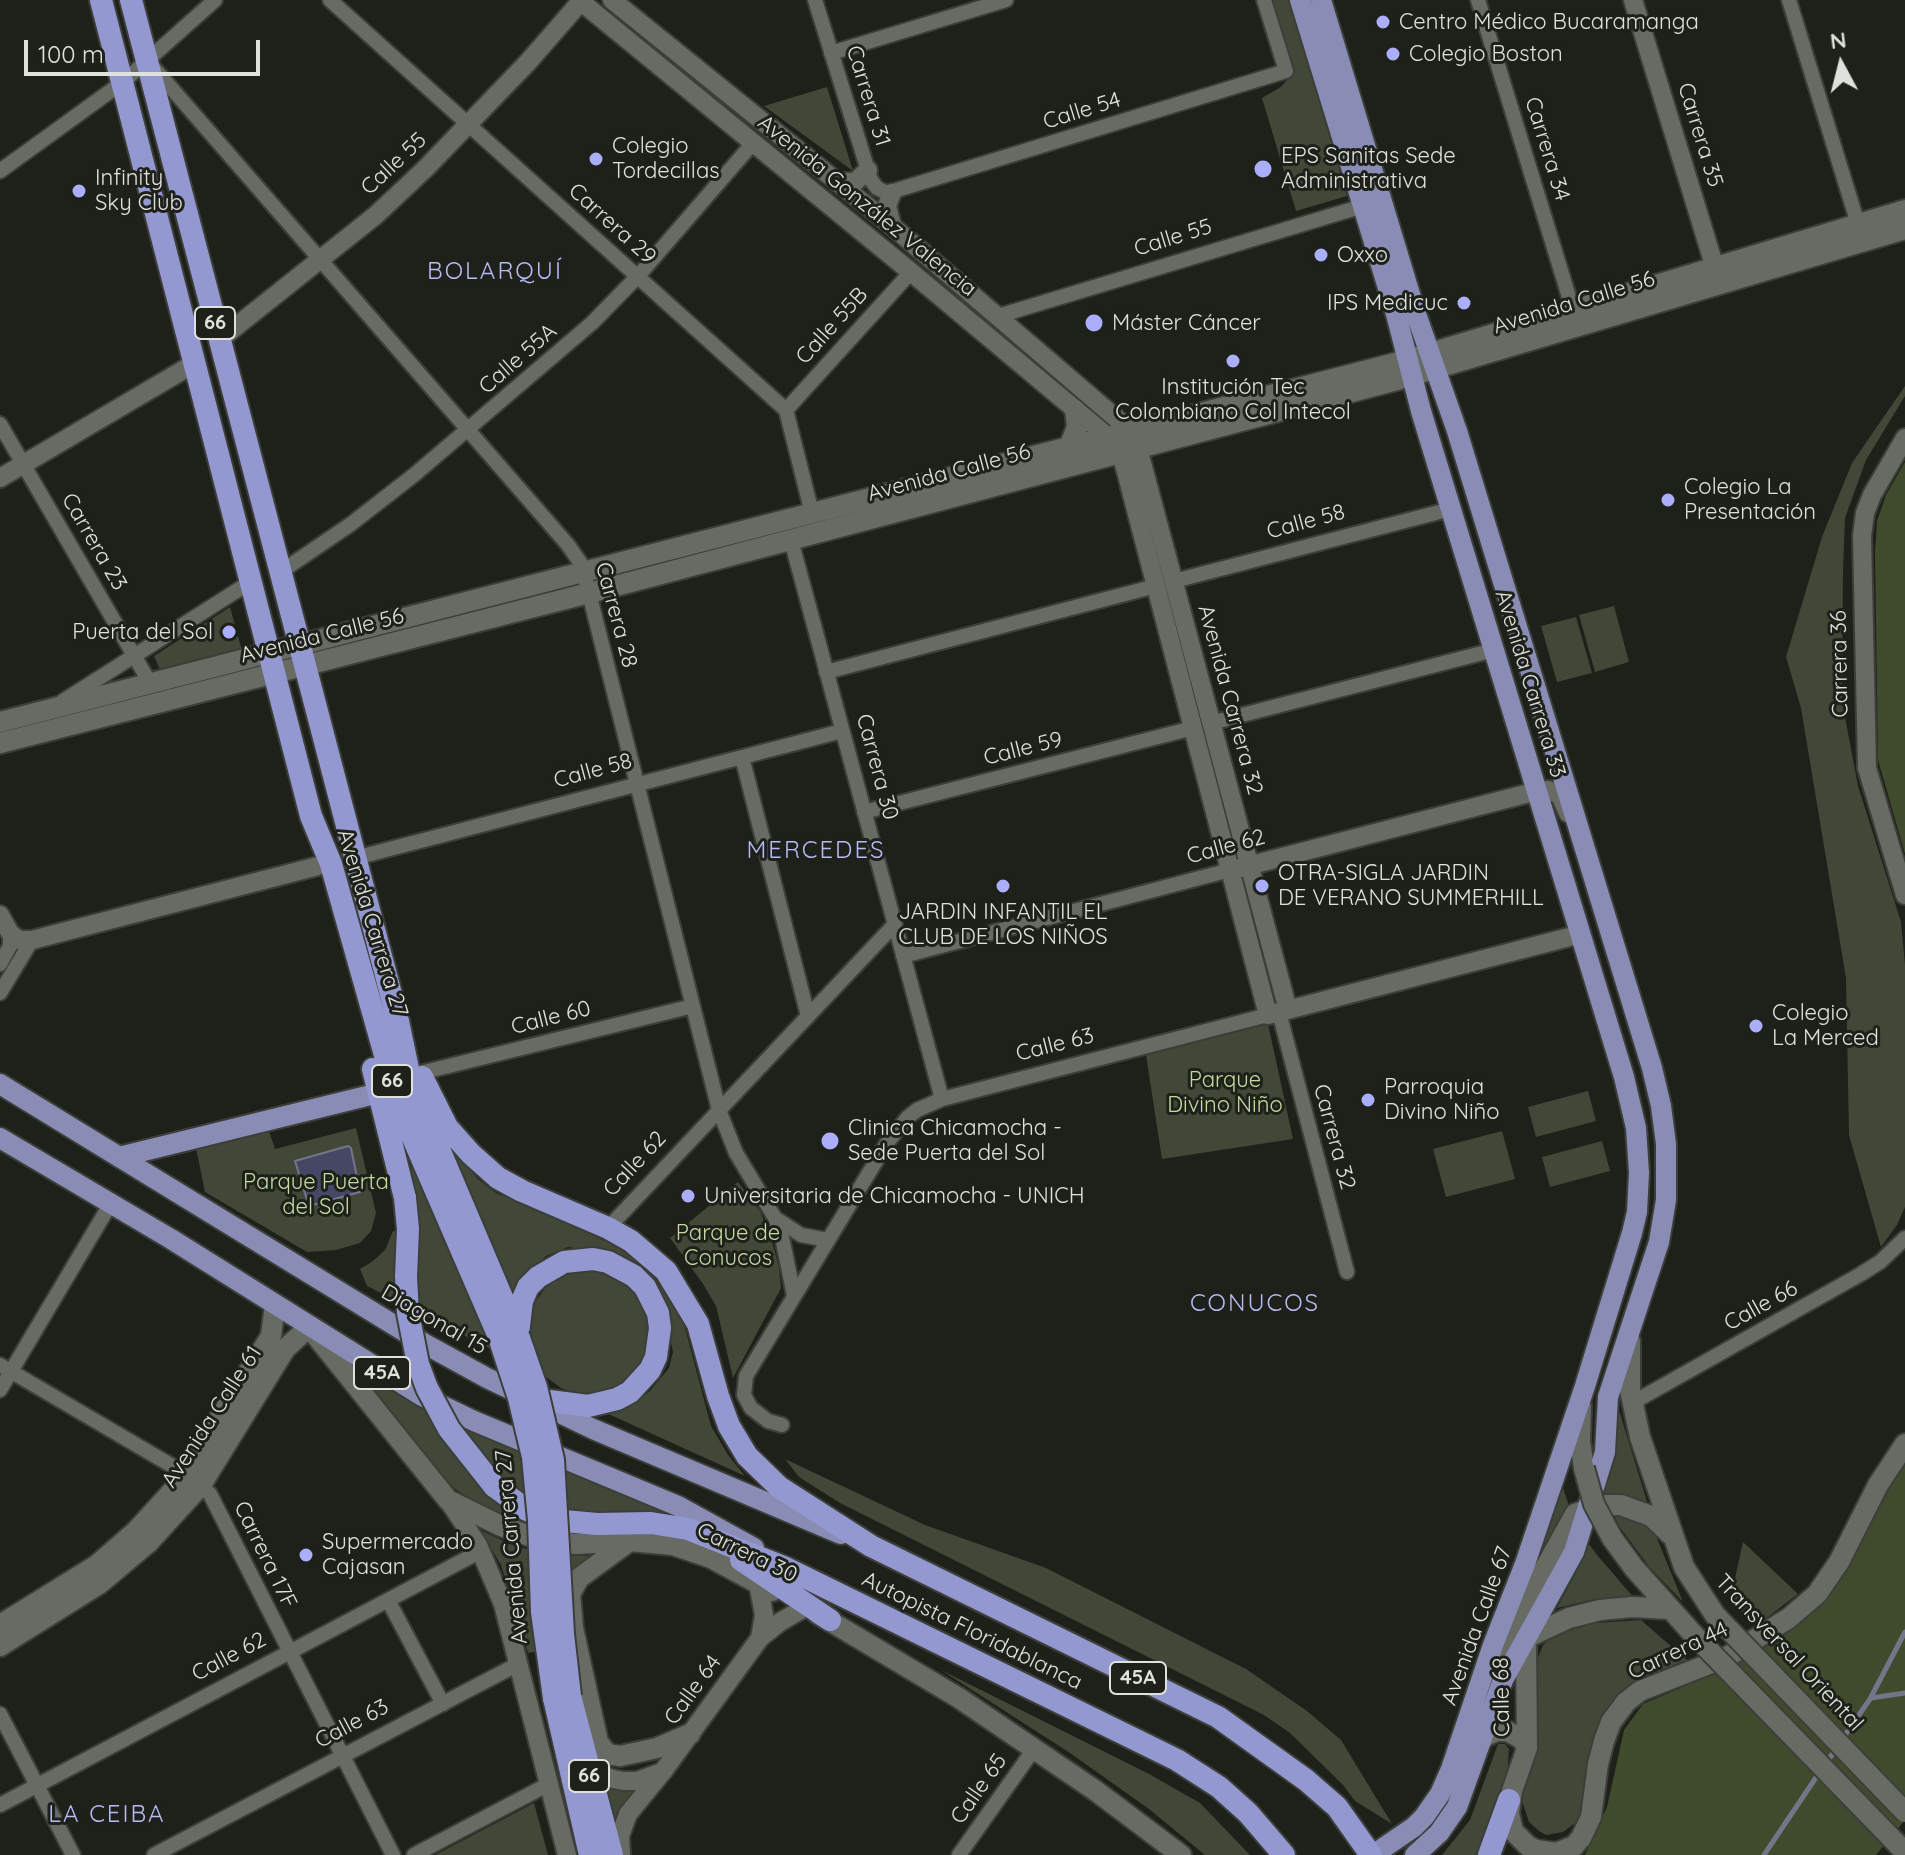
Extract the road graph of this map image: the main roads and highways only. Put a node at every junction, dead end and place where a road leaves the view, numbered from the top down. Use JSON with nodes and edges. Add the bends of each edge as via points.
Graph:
{"nodes":[{"id":1,"x":101,"y":0,"type":"edge"},
{"id":2,"x":131,"y":0,"type":"edge"},
{"id":3,"x":1300,"y":0,"type":"edge"},
{"id":4,"x":1321,"y":0,"type":"edge"},
{"id":5,"x":1905,"y":210,"type":"edge"},
{"id":6,"x":1905,"y":229,"type":"edge"},
{"id":7,"x":1717,"y":276,"type":"junction"},
{"id":8,"x":1433,"y":362,"type":"junction"},
{"id":9,"x":1409,"y":368,"type":"junction"},
{"id":10,"x":1075,"y":410,"type":"road end"},
{"id":11,"x":1124,"y":442,"type":"junction"},
{"id":12,"x":1069,"y":447,"type":"junction"},
{"id":13,"x":301,"y":655,"type":"junction"},
{"id":14,"x":273,"y":662,"type":"junction"},
{"id":15,"x":0,"y":722,"type":"edge"},
{"id":16,"x":0,"y":743,"type":"edge"},
{"id":17,"x":311,"y":816,"type":"junction"},
{"id":18,"x":398,"y":1021,"type":"junction"},
{"id":19,"x":0,"y":1084,"type":"edge"},
{"id":20,"x":379,"y":1093,"type":"junction"},
{"id":21,"x":0,"y":1138,"type":"edge"},
{"id":22,"x":119,"y":1157,"type":"junction"},
{"id":23,"x":275,"y":1305,"type":"junction"},
{"id":24,"x":1634,"y":1324,"type":"junction"},
{"id":25,"x":309,"y":1327,"type":"junction"},
{"id":26,"x":508,"y":1336,"type":"junction"},
{"id":27,"x":1585,"y":1386,"type":"junction"},
{"id":28,"x":534,"y":1399,"type":"junction"},
{"id":29,"x":1905,"y":1444,"type":"edge"},
{"id":30,"x":193,"y":1479,"type":"junction"},
{"id":31,"x":1589,"y":1507,"type":"junction"},
{"id":32,"x":700,"y":1533,"type":"junction"},
{"id":33,"x":1674,"y":1538,"type":"junction"},
{"id":34,"x":630,"y":1541,"type":"junction"},
{"id":35,"x":871,"y":1546,"type":"junction"},
{"id":36,"x":786,"y":1568,"type":"junction"},
{"id":37,"x":1670,"y":1609,"type":"junction"},
{"id":38,"x":830,"y":1620,"type":"junction"},
{"id":39,"x":0,"y":1625,"type":"edge"},
{"id":40,"x":1526,"y":1638,"type":"junction"},
{"id":41,"x":0,"y":1646,"type":"edge"},
{"id":42,"x":1482,"y":1681,"type":"junction"},
{"id":43,"x":562,"y":1697,"type":"junction"},
{"id":44,"x":690,"y":1734,"type":"road end"},
{"id":45,"x":1484,"y":1737,"type":"junction"},
{"id":46,"x":1527,"y":1748,"type":"junction"},
{"id":47,"x":1509,"y":1800,"type":"junction"},
{"id":48,"x":1905,"y":1812,"type":"edge"},
{"id":49,"x":1905,"y":1852,"type":"edge"},
{"id":50,"x":1556,"y":1854,"type":"edge"},
{"id":51,"x":590,"y":1855,"type":"edge"},
{"id":52,"x":612,"y":1855,"type":"edge"},
{"id":53,"x":1181,"y":1855,"type":"edge"},
{"id":54,"x":1284,"y":1855,"type":"edge"},
{"id":55,"x":1372,"y":1855,"type":"edge"},
{"id":56,"x":1415,"y":1855,"type":"edge"},
{"id":57,"x":1489,"y":1855,"type":"edge"}],
"edges":[{"from":1,"to":14,"type":"highway","name":"Avenida Carrera 27","number":"66"},
{"from":2,"to":13,"type":"highway","name":"Avenida Carrera 27","number":"66"},
{"from":3,"to":9,"type":"main road","name":"Avenida Carrera 33"},
{"from":4,"to":8,"type":"main road","name":"Avenida Carrera 33"},
{"from":5,"to":7,"type":"main road","name":"Avenida Calle 56"},
{"from":6,"to":7,"type":"main road","name":"Avenida Calle 56"},
{"from":7,"to":8,"type":"main road","name":"Avenida Calle 56"},
{"from":7,"to":8,"type":"main road","name":"Avenida Calle 56","via":[[1573,310]]},
{"from":8,"to":9,"type":"main road","name":"Avenida Calle 56"},
{"from":8,"to":24,"type":"main road","name":"Avenida Carrera 33","via":[[1657,1086],[1666,1144],[1664,1221]]},
{"from":9,"to":11,"type":"main road","name":"Avenida Calle 56"},
{"from":9,"to":27,"type":"main road","name":"Avenida Carrera 33","via":[[1636,1128],[1637,1212]]},
{"from":10,"to":12,"type":"main road","via":[[1077,427]]},
{"from":11,"to":12,"type":"main road","name":"Avenida Calle 56"},
{"from":11,"to":13,"type":"main road","name":"Avenida Calle 56","via":[[589,593]]},
{"from":12,"to":13,"type":"main road","name":"Avenida Calle 56","via":[[584,572]]},
{"from":13,"to":14,"type":"main road","name":"Avenida Calle 56"},
{"from":13,"to":18,"type":"highway","name":"Avenida Carrera 27","number":"66"},
{"from":14,"to":15,"type":"main road","name":"Avenida Calle 56","via":[[150,683]]},
{"from":14,"to":16,"type":"main road","name":"Avenida Calle 56"},
{"from":14,"to":17,"type":"highway","name":"Avenida Carrera 27","number":"66"},
{"from":17,"to":20,"type":"highway","via":[[318,866]]},
{"from":17,"to":26,"type":"highway","name":"Avenida Carrera 27","number":"66","via":[[331,864],[400,1108]]},
{"from":18,"to":26,"type":"highway","name":"Avenida Carrera 27","number":"66","via":[[414,1093]]},
{"from":18,"to":35,"type":"highway","name":"Autopista Floridablanca","via":[[447,1127],[484,1166],[522,1191],[608,1228],[650,1255],[698,1324],[723,1411],[747,1456],[779,1487]]},
{"from":19,"to":22,"type":"main road","name":"Diagonal 15","number":"45A"},
{"from":20,"to":22,"type":"main road"},
{"from":20,"to":32,"type":"highway","bridge":true,"via":[[405,1198],[410,1329],[427,1388],[449,1429],[494,1486],[527,1510],[553,1520],[651,1523]]},
{"from":21,"to":23,"type":"main road","number":"45A"},
{"from":22,"to":28,"type":"main road","name":"Diagonal 15","number":"45A","via":[[425,1344]]},
{"from":23,"to":25,"type":"main road","number":"45A"},
{"from":23,"to":30,"type":"main road","name":"Avenida Calle 61","via":[[271,1336]]},
{"from":24,"to":31,"type":"main road","name":"Avenida Carrera 33","via":[[1606,1403],[1606,1443]]},
{"from":24,"to":33,"type":"main road","name":"Transversal Oriental","via":[[1628,1357],[1632,1403]]},
{"from":25,"to":30,"type":"main road","name":"Avenida Calle 61","via":[[285,1349]]},
{"from":25,"to":34,"type":"main road","name":"Carrera 30","via":[[448,1500],[544,1541]]},
{"from":25,"to":36,"type":"main road","number":"45A","via":[[422,1396],[678,1506]]},
{"from":26,"to":28,"type":"highway","via":[[528,1287],[564,1262],[593,1259],[634,1276],[658,1313],[656,1357],[630,1392],[588,1406]]},
{"from":26,"to":43,"type":"highway","name":"Avenida Carrera 27","number":"66","bridge":true,"via":[[533,1457],[542,1612]]},
{"from":27,"to":37,"type":"main road","bridge":true,"via":[[1580,1427],[1594,1504],[1612,1538]]},
{"from":27,"to":42,"type":"main road","name":"Avenida Calle 67"},
{"from":28,"to":35,"type":"main road","name":"Diagonal 15","number":"45A","via":[[759,1502]]},
{"from":29,"to":50,"type":"main road","name":"Carrera 44","via":[[1839,1562],[1805,1607],[1727,1657],[1640,1691],[1620,1708],[1604,1741],[1587,1828],[1574,1846]]},
{"from":30,"to":39,"type":"main road","name":"Avenida Calle 61","via":[[97,1565]]},
{"from":30,"to":41,"type":"main road","name":"Avenida Calle 61","via":[[149,1542],[110,1576]]},
{"from":31,"to":33,"type":"main road","via":[[1621,1505],[1642,1511]]},
{"from":31,"to":40,"type":"main road","name":"Avenida Calle 67","via":[[1567,1568]]},
{"from":31,"to":42,"type":"main road","via":[[1569,1520]]},
{"from":32,"to":36,"type":"highway","name":"Autopista Floridablanca"},
{"from":32,"to":38,"type":"highway"},
{"from":33,"to":48,"type":"main road","name":"Transversal Oriental","bridge":true,"via":[[1689,1577],[1715,1615]]},
{"from":34,"to":38,"type":"main road","name":"Carrera 30","via":[[692,1550]]},
{"from":34,"to":44,"type":"main road","via":[[572,1587],[578,1651],[598,1742],[607,1754],[629,1755]]},
{"from":35,"to":55,"type":"highway","name":"Autopista Floridablanca","number":"45A","via":[[1218,1717],[1337,1807]]},
{"from":36,"to":54,"type":"highway","name":"Autopista Floridablanca","number":"45A","via":[[1177,1760],[1219,1787]]},
{"from":37,"to":40,"type":"main road","via":[[1600,1610]]},
{"from":37,"to":49,"type":"main road","bridge":true},
{"from":38,"to":53,"type":"main road","name":"Carrera 30","via":[[938,1684]]},
{"from":40,"to":45,"type":"main road","name":"Avenida Calle 67","via":[[1503,1680]]},
{"from":40,"to":46,"type":"main road","name":"Calle 68"},
{"from":42,"to":55,"type":"main road","name":"Avenida Calle 67","via":[[1440,1794],[1424,1817]]},
{"from":43,"to":51,"type":"highway","name":"Avenida Carrera 27","number":"66"},
{"from":43,"to":52,"type":"highway","name":"Avenida Carrera 27","number":"66"},
{"from":45,"to":46,"type":"main road","via":[[1507,1731]]},
{"from":45,"to":56,"type":"main road","name":"Avenida Calle 67","via":[[1457,1807]]},
{"from":46,"to":47,"type":"main road","name":"Calle 68"},
{"from":47,"to":50,"type":"main road","name":"Carrera 44","via":[[1510,1822],[1520,1840]]},
{"from":47,"to":57,"type":"highway"}]}
